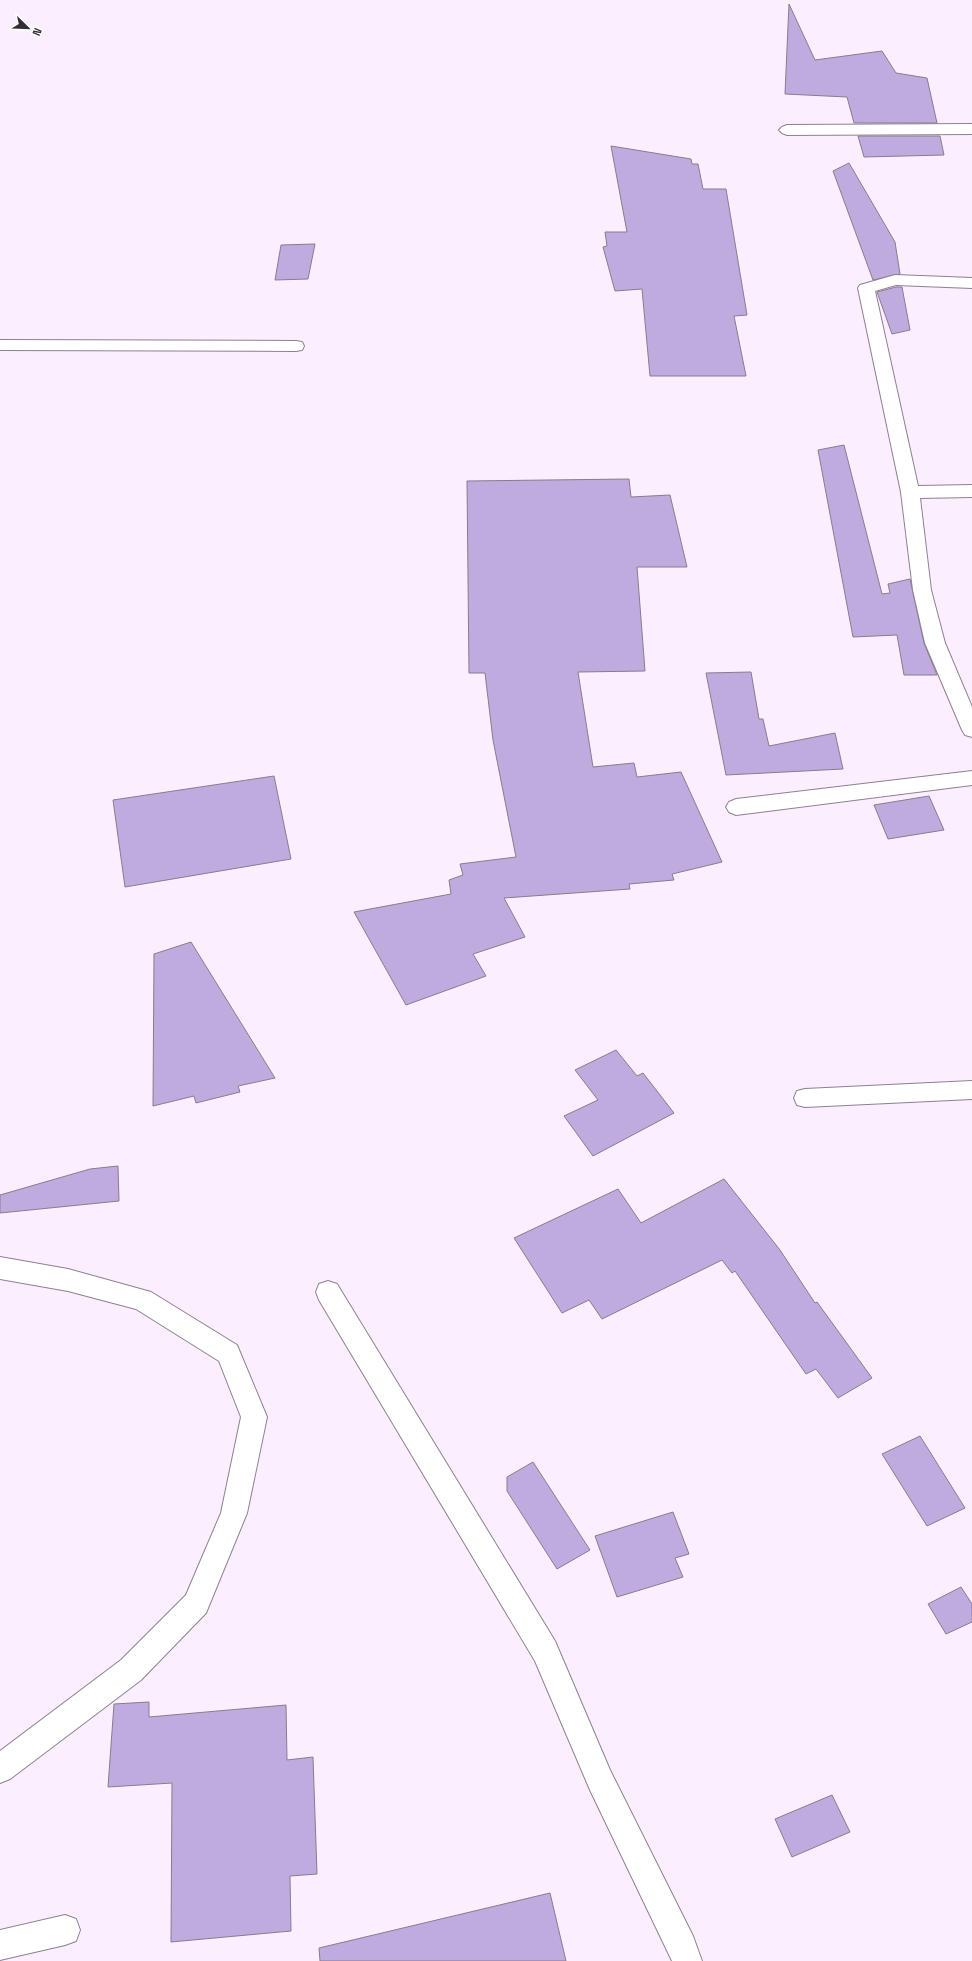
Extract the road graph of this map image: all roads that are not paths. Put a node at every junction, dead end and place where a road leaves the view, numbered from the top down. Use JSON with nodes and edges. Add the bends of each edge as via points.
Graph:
{"nodes":[{"id":1,"x":972,"y":129,"type":"edge"},
{"id":2,"x":787,"y":130,"type":"dead end"},
{"id":3,"x":972,"y":283,"type":"edge"},
{"id":4,"x":0,"y":345,"type":"edge"},
{"id":5,"x":296,"y":346,"type":"dead end"},
{"id":6,"x":972,"y":491,"type":"edge"},
{"id":7,"x":910,"y":492,"type":"junction"},
{"id":8,"x":972,"y":730,"type":"edge"},
{"id":9,"x":972,"y":778,"type":"edge"},
{"id":10,"x":736,"y":807,"type":"dead end"},
{"id":11,"x":972,"y":1090,"type":"edge"},
{"id":12,"x":805,"y":1098,"type":"dead end"},
{"id":13,"x":0,"y":1268,"type":"edge"},
{"id":14,"x":328,"y":1292,"type":"dead end"},
{"id":15,"x":0,"y":1769,"type":"edge"},
{"id":16,"x":65,"y":1930,"type":"dead end"},
{"id":17,"x":0,"y":1945,"type":"edge"},
{"id":18,"x":687,"y":1961,"type":"edge"}],
"edges":[{"from":1,"to":2,"type":"street"},
{"from":3,"to":7,"type":"street","via":[[895,280],[866,288]]},
{"from":4,"to":5,"type":"street"},
{"from":6,"to":7,"type":"street"},
{"from":7,"to":8,"type":"street","via":[[922,590],[935,643]]},
{"from":9,"to":10,"type":"street"},
{"from":11,"to":12,"type":"street"},
{"from":13,"to":15,"type":"street","via":[[68,1280],[142,1300],[228,1353],[254,1417],[234,1513],[196,1604],[131,1670]]},
{"from":14,"to":18,"type":"street","via":[[545,1651],[600,1780]]},
{"from":16,"to":17,"type":"street"}]}
